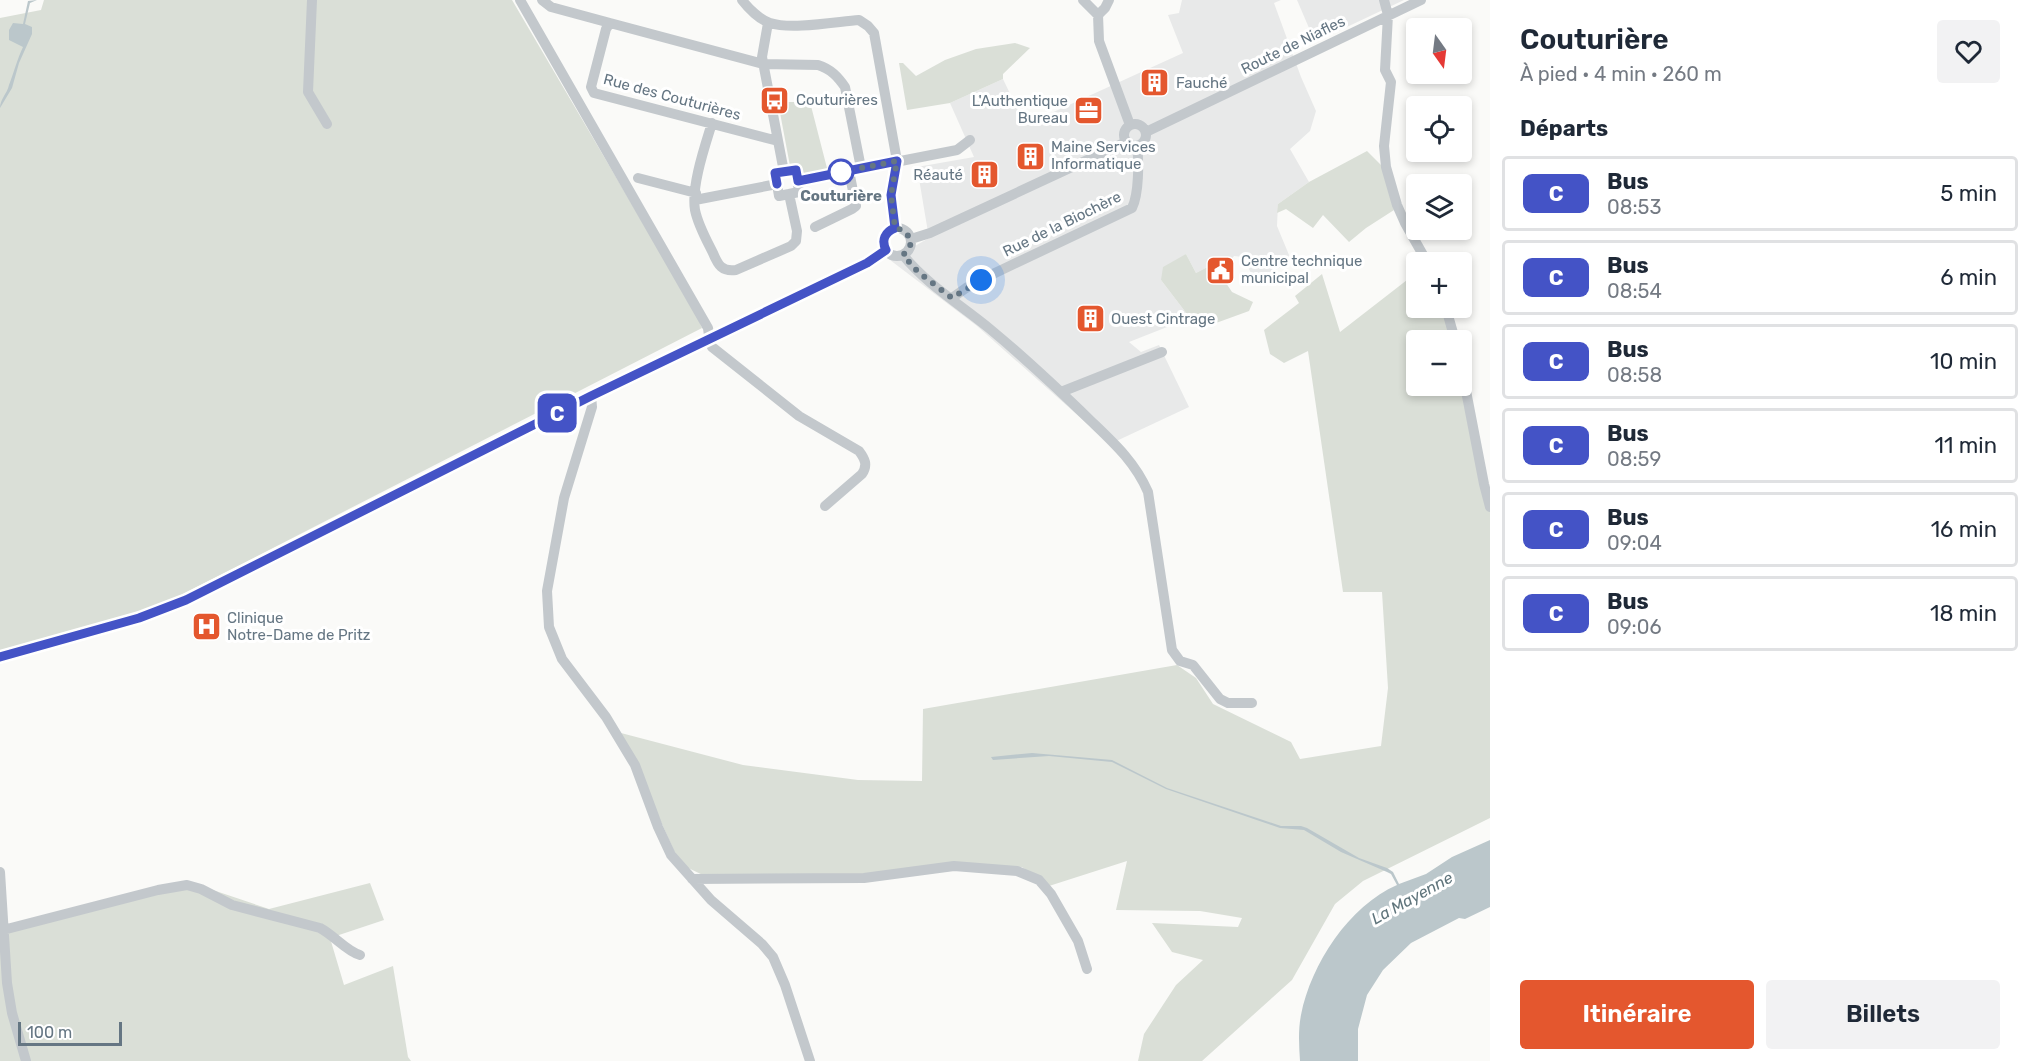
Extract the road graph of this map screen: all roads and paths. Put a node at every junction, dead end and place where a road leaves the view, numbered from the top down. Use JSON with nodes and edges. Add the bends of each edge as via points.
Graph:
{"nodes":[{"id":1,"x":312,"y":0,"type":"edge"},
{"id":2,"x":520,"y":0,"type":"edge"},
{"id":3,"x":542,"y":0,"type":"edge"},
{"id":4,"x":742,"y":0,"type":"edge"},
{"id":5,"x":1083,"y":0,"type":"edge"},
{"id":6,"x":1109,"y":0,"type":"edge"},
{"id":7,"x":1384,"y":0,"type":"edge"},
{"id":8,"x":1421,"y":0,"type":"edge"},
{"id":9,"x":1098,"y":15,"type":"junction"},
{"id":10,"x":1388,"y":15,"type":"junction"},
{"id":11,"x":610,"y":23,"type":"junction"},
{"id":12,"x":768,"y":23,"type":"junction"},
{"id":13,"x":763,"y":64,"type":"junction"},
{"id":14,"x":712,"y":123,"type":"junction"},
{"id":15,"x":327,"y":124,"type":"dead end"},
{"id":16,"x":1130,"y":125,"type":"junction"},
{"id":17,"x":1146,"y":132,"type":"junction"},
{"id":18,"x":970,"y":140,"type":"dead end"},
{"id":19,"x":778,"y":141,"type":"junction"},
{"id":20,"x":1126,"y":142,"type":"junction"},
{"id":21,"x":1137,"y":146,"type":"junction"},
{"id":22,"x":897,"y":161,"type":"junction"},
{"id":23,"x":861,"y":168,"type":"junction"},
{"id":24,"x":849,"y":171,"type":"junction"},
{"id":25,"x":784,"y":172,"type":"junction"},
{"id":26,"x":638,"y":178,"type":"dead end"},
{"id":27,"x":798,"y":181,"type":"junction"},
{"id":28,"x":777,"y":184,"type":"junction"},
{"id":29,"x":789,"y":194,"type":"junction"},
{"id":30,"x":695,"y":196,"type":"junction"},
{"id":31,"x":815,"y":227,"type":"dead end"},
{"id":32,"x":895,"y":228,"type":"junction"},
{"id":33,"x":911,"y":239,"type":"junction"},
{"id":34,"x":886,"y":250,"type":"junction"},
{"id":35,"x":1421,"y":252,"type":"edge"},
{"id":36,"x":903,"y":255,"type":"junction"},
{"id":37,"x":952,"y":298,"type":"junction"},
{"id":38,"x":710,"y":339,"type":"junction"},
{"id":39,"x":1162,"y":352,"type":"dead end"},
{"id":40,"x":1061,"y":392,"type":"junction"},
{"id":41,"x":591,"y":396,"type":"junction"},
{"id":42,"x":1467,"y":396,"type":"edge"},
{"id":43,"x":825,"y":506,"type":"dead end"},
{"id":44,"x":1490,"y":507,"type":"edge"},
{"id":45,"x":0,"y":657,"type":"edge"},
{"id":46,"x":1252,"y":703,"type":"dead end"},
{"id":47,"x":0,"y":872,"type":"edge"},
{"id":48,"x":692,"y":879,"type":"junction"},
{"id":49,"x":3,"y":930,"type":"junction"},
{"id":50,"x":360,"y":955,"type":"dead end"},
{"id":51,"x":1087,"y":969,"type":"dead end"},
{"id":52,"x":26,"y":1061,"type":"edge"},
{"id":53,"x":810,"y":1061,"type":"edge"}],
"edges":[{"from":1,"to":15,"type":"street","via":[[308,92]]},
{"from":2,"to":38,"type":"street","via":[[708,328]]},
{"from":3,"to":11,"type":"street","via":[[551,7]]},
{"from":4,"to":12,"type":"street"},
{"from":5,"to":9,"type":"street"},
{"from":6,"to":9,"type":"street"},
{"from":7,"to":10,"type":"street"},
{"from":8,"to":10,"type":"street","name":"Route de Niafles"},
{"from":9,"to":16,"type":"street","via":[[1099,41]]},
{"from":10,"to":17,"type":"street","name":"Route de Niafles"},
{"from":10,"to":35,"type":"street","via":[[1385,70],[1391,82],[1386,167],[1397,205]]},
{"from":11,"to":13,"type":"street"},
{"from":11,"to":14,"type":"street","name":"Rue des Couturières","via":[[591,87],[594,93]]},
{"from":12,"to":13,"type":"street"},
{"from":12,"to":22,"type":"street","via":[[784,26],[858,20],[868,26],[874,33]]},
{"from":13,"to":19,"type":"street"},
{"from":13,"to":23,"type":"street","via":[[818,65],[838,77],[845,87]]},
{"from":14,"to":19,"type":"street","name":"Rue des Couturières"},
{"from":14,"to":30,"type":"street"},
{"from":16,"to":17,"type":"street","via":[[1140,124]]},
{"from":16,"to":20,"type":"street","via":[[1124,133]]},
{"from":17,"to":21,"type":"street","via":[[1146,139]]},
{"from":18,"to":22,"type":"street","via":[[957,150]]},
{"from":19,"to":25,"type":"street"},
{"from":20,"to":21,"type":"street"},
{"from":20,"to":33,"type":"street"},
{"from":21,"to":37,"type":"street","name":"Rue de la Biochère","via":[[1132,208],[995,273]]},
{"from":22,"to":23,"type":"street"},
{"from":22,"to":32,"type":"street","via":[[891,195]]},
{"from":23,"to":24,"type":"street"},
{"from":24,"to":27,"type":"street"},
{"from":24,"to":31,"type":"street","via":[[856,206]]},
{"from":25,"to":27,"type":"street","via":[[796,170]]},
{"from":25,"to":28,"type":"street","via":[[775,173]]},
{"from":26,"to":30,"type":"street"},
{"from":27,"to":29,"type":"street","via":[[800,192]]},
{"from":28,"to":29,"type":"street","via":[[779,196]]},
{"from":28,"to":30,"type":"street"},
{"from":29,"to":30,"type":"street","via":[[796,241],[728,271],[718,266],[701,228]]},
{"from":32,"to":33,"type":"street"},
{"from":32,"to":34,"type":"street","via":[[884,237]]},
{"from":33,"to":36,"type":"street"},
{"from":34,"to":36,"type":"street"},
{"from":34,"to":38,"type":"street","via":[[867,263]]},
{"from":36,"to":37,"type":"street"},
{"from":37,"to":40,"type":"street"},
{"from":38,"to":41,"type":"street"},
{"from":38,"to":43,"type":"street","via":[[712,347],[800,416],[859,451],[865,459],[862,474]]},
{"from":39,"to":40,"type":"street"},
{"from":40,"to":46,"type":"street","via":[[1127,456],[1142,476],[1159,553],[1172,650],[1180,661],[1193,665],[1220,699]]},
{"from":41,"to":45,"type":"street","via":[[186,600],[139,618]]},
{"from":41,"to":48,"type":"street","via":[[592,407],[564,498],[553,554],[547,591],[549,627],[562,659],[606,717],[634,765],[671,855]]},
{"from":42,"to":44,"type":"street"},
{"from":47,"to":49,"type":"street"},
{"from":48,"to":51,"type":"street","via":[[864,878],[954,866],[1017,871],[1039,880],[1051,894],[1078,941]]},
{"from":48,"to":53,"type":"street","via":[[773,957]]},
{"from":49,"to":50,"type":"street","via":[[187,885],[232,905],[320,928]]},
{"from":49,"to":52,"type":"street","via":[[12,1013]]}]}
